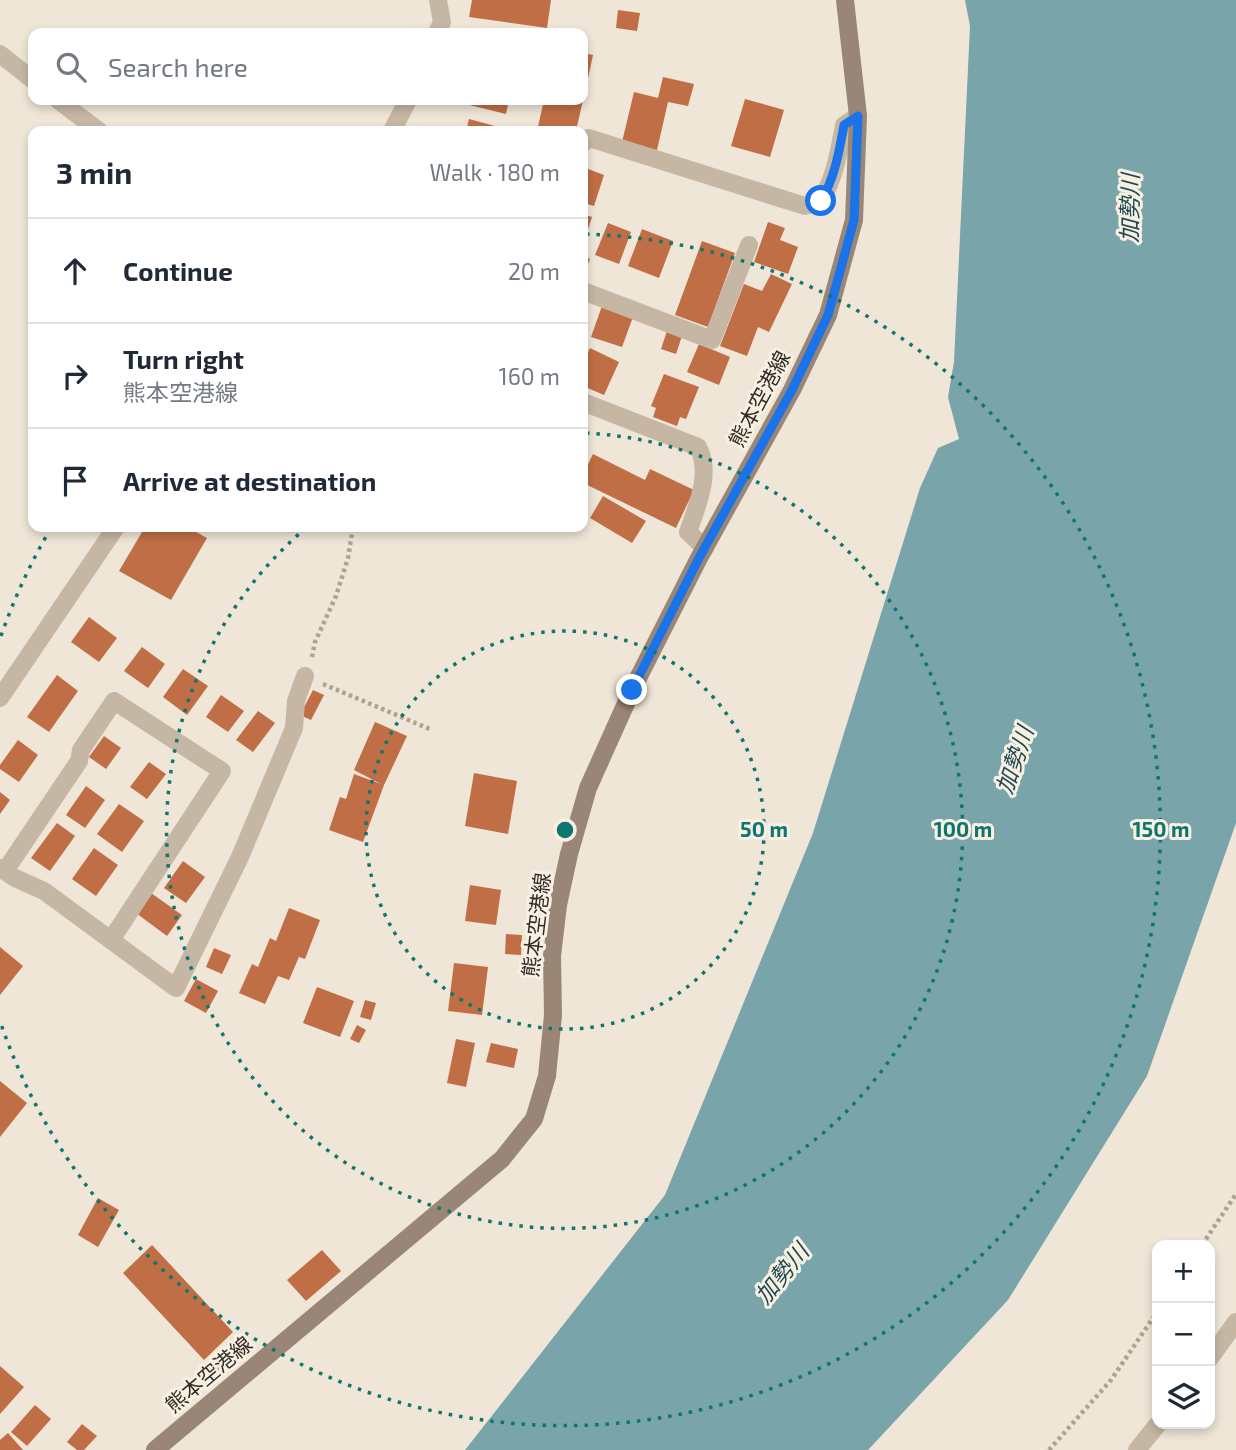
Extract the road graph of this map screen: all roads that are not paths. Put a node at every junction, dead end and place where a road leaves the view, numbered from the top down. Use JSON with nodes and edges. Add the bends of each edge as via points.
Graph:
{"nodes":[{"id":1,"x":438,"y":0,"type":"edge"},
{"id":2,"x":845,"y":0,"type":"edge"},
{"id":3,"x":439,"y":28,"type":"edge"},
{"id":4,"x":0,"y":54,"type":"edge"},
{"id":5,"x":28,"y":76,"type":"edge"},
{"id":6,"x":65,"y":105,"type":"edge"},
{"id":7,"x":405,"y":105,"type":"edge"},
{"id":8,"x":858,"y":116,"type":"junction"},
{"id":9,"x":92,"y":126,"type":"edge"},
{"id":10,"x":395,"y":126,"type":"edge"},
{"id":11,"x":588,"y":139,"type":"edge"},
{"id":12,"x":749,"y":246,"type":"dead end"},
{"id":13,"x":588,"y":293,"type":"edge"},
{"id":14,"x":588,"y":404,"type":"edge"},
{"id":15,"x":113,"y":532,"type":"edge"},
{"id":16,"x":705,"y":548,"type":"junction"},
{"id":17,"x":304,"y":676,"type":"road end"},
{"id":18,"x":0,"y":698,"type":"edge"},
{"id":19,"x":2,"y":869,"type":"edge"},
{"id":20,"x":111,"y":940,"type":"junction"},
{"id":21,"x":1236,"y":1322,"type":"edge"},
{"id":22,"x":1215,"y":1351,"type":"edge"},
{"id":23,"x":1154,"y":1429,"type":"edge"},
{"id":24,"x":155,"y":1450,"type":"edge"},
{"id":25,"x":1137,"y":1450,"type":"edge"}],
"edges":[{"from":1,"to":3,"type":"street"},
{"from":2,"to":8,"type":"main road","name":"熊本空港線"},
{"from":4,"to":5,"type":"street"},
{"from":6,"to":9,"type":"street"},
{"from":7,"to":10,"type":"street"},
{"from":8,"to":11,"type":"street","via":[[844,125],[838,161],[821,201],[805,206]]},
{"from":8,"to":16,"type":"main road","name":"熊本空港線","via":[[854,220],[828,315]]},
{"from":12,"to":13,"type":"street","via":[[712,340]]},
{"from":14,"to":16,"type":"street","via":[[698,447],[704,457],[703,484],[688,532]]},
{"from":15,"to":18,"type":"street"},
{"from":16,"to":24,"type":"main road","name":"熊本空港線","via":[[588,788],[558,905],[547,1076],[534,1119],[502,1159]]},
{"from":17,"to":20,"type":"street","via":[[294,728],[240,857],[176,988]]},
{"from":19,"to":20,"type":"street","via":[[44,891]]},
{"from":19,"to":20,"type":"street","via":[[79,761],[114,701],[222,771]]},
{"from":21,"to":22,"type":"street"},
{"from":23,"to":25,"type":"street"}]}
